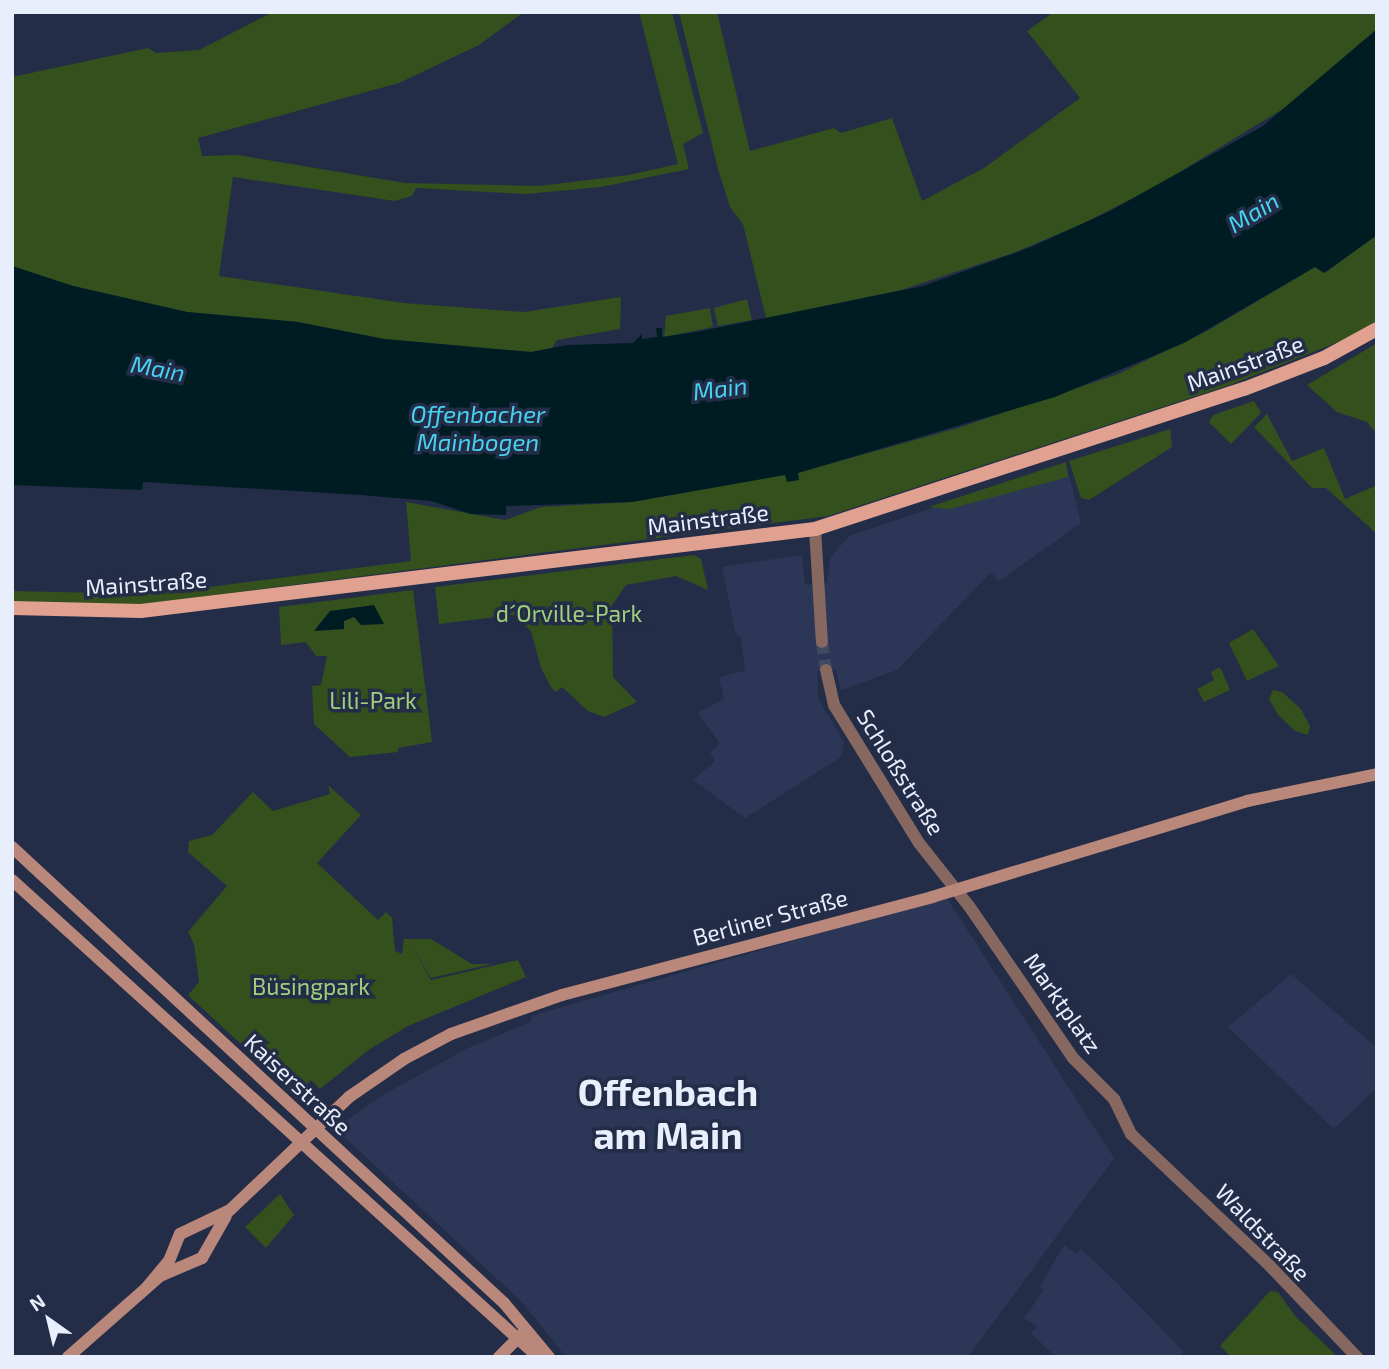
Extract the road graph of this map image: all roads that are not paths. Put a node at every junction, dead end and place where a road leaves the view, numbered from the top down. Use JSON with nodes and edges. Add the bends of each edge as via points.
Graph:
{"nodes":[{"id":1,"x":1377,"y":329,"type":"edge"},
{"id":2,"x":815,"y":529,"type":"junction"},
{"id":3,"x":12,"y":608,"type":"edge"},
{"id":4,"x":822,"y":642,"type":"tunnel mouth"},
{"id":5,"x":826,"y":670,"type":"tunnel mouth"},
{"id":6,"x":1377,"y":774,"type":"edge"},
{"id":7,"x":12,"y":847,"type":"edge"},
{"id":8,"x":12,"y":880,"type":"edge"},
{"id":9,"x":955,"y":890,"type":"junction"},
{"id":10,"x":315,"y":1128,"type":"junction"},
{"id":11,"x":1136,"y":1140,"type":"joint"},
{"id":12,"x":301,"y":1143,"type":"junction"},
{"id":13,"x":230,"y":1210,"type":"junction"},
{"id":14,"x":452,"y":1255,"type":"junction"},
{"id":15,"x":439,"y":1270,"type":"junction"},
{"id":16,"x":147,"y":1287,"type":"junction"},
{"id":17,"x":529,"y":1326,"type":"junction"},
{"id":18,"x":516,"y":1339,"type":"junction"},
{"id":19,"x":68,"y":1357,"type":"edge"},
{"id":20,"x":499,"y":1357,"type":"edge"},
{"id":21,"x":538,"y":1357,"type":"edge"},
{"id":22,"x":549,"y":1357,"type":"edge"},
{"id":23,"x":1357,"y":1357,"type":"edge"}],
"edges":[{"from":1,"to":2,"type":"main road","name":"Mainstraße","via":[[1324,358],[1244,389]]},
{"from":2,"to":3,"type":"main road","name":"Mainstraße","via":[[141,611]]},
{"from":2,"to":4,"type":"street"},
{"from":5,"to":9,"type":"street","name":"Schloßstraße","via":[[834,705],[919,843]]},
{"from":6,"to":9,"type":"main road","name":"Berliner Straße","via":[[1247,801]]},
{"from":7,"to":10,"type":"main road","name":"Kaiserstraße"},
{"from":8,"to":12,"type":"main road","name":"Kaiserstraße"},
{"from":9,"to":10,"type":"main road","name":"Berliner Straße","via":[[502,1014],[404,1059],[349,1097]]},
{"from":9,"to":11,"type":"street","name":"Marktplatz","via":[[1073,1058],[1114,1099]]},
{"from":10,"to":12,"type":"main road","name":"Berliner Straße"},
{"from":10,"to":14,"type":"main road","name":"Kaiserstraße"},
{"from":11,"to":23,"type":"street","name":"Waldstraße","via":[[1270,1266]]},
{"from":12,"to":13,"type":"main road","name":"Berliner Straße"},
{"from":12,"to":15,"type":"main road","name":"Kaiserstraße"},
{"from":13,"to":16,"type":"main road","name":"Berliner Straße","via":[[202,1258],[171,1269]]},
{"from":13,"to":16,"type":"main road","name":"Berliner Straße","via":[[180,1234],[169,1261]]},
{"from":14,"to":15,"type":"main road","via":[[449,1265]]},
{"from":14,"to":17,"type":"main road","name":"Kaiserstraße"},
{"from":15,"to":18,"type":"main road","name":"Kaiserstraße"},
{"from":16,"to":19,"type":"main road","name":"Berliner Straße"},
{"from":17,"to":18,"type":"main road"},
{"from":17,"to":22,"type":"main road","name":"Kaiserstraße"},
{"from":18,"to":20,"type":"main road"},
{"from":18,"to":21,"type":"main road","name":"Kaiserstraße"}]}
